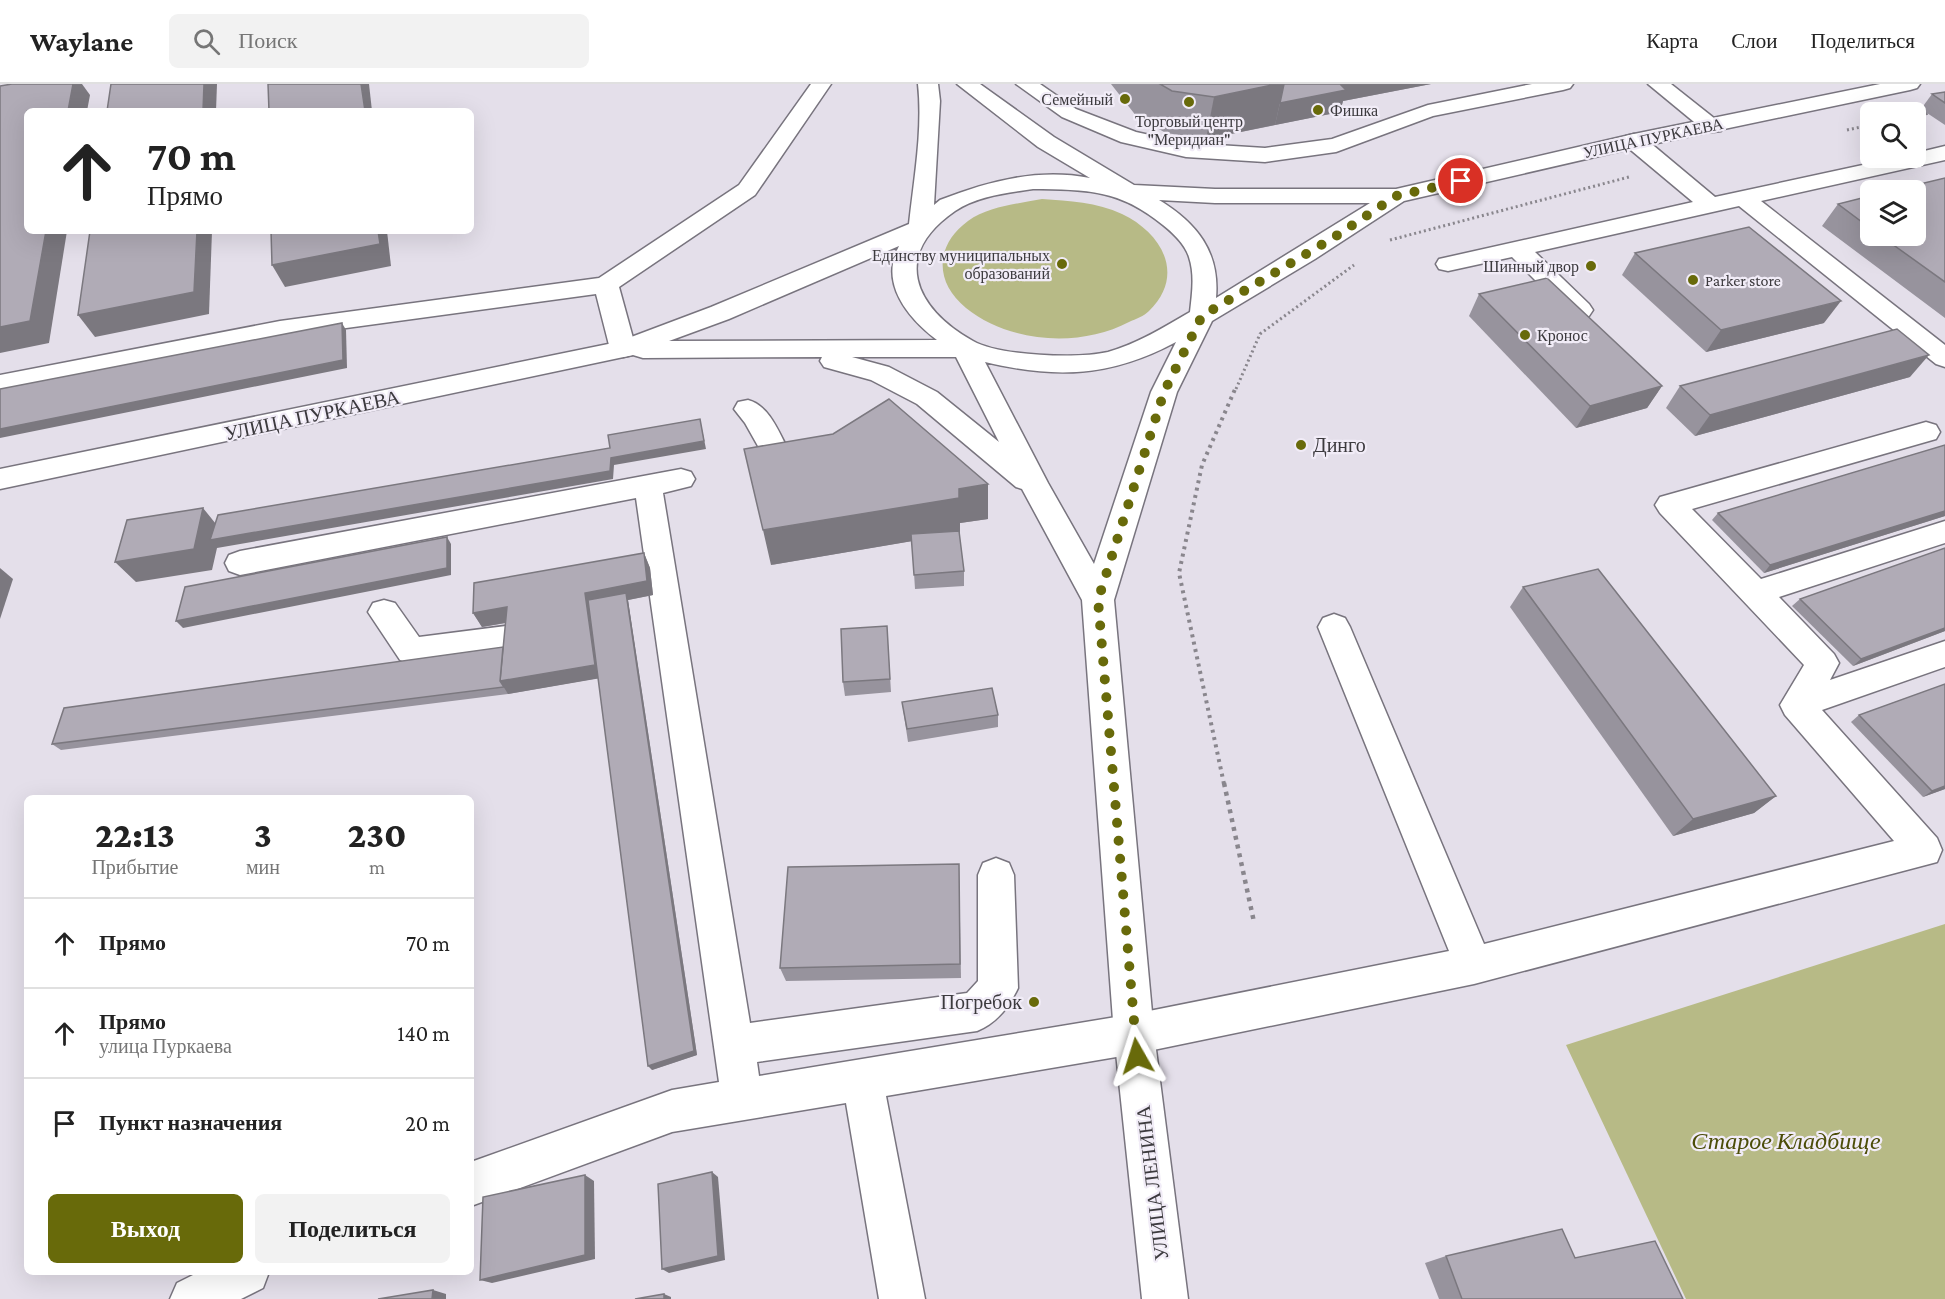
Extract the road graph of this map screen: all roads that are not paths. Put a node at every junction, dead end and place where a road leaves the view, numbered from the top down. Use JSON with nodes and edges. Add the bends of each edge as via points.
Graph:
{"nodes":[{"id":1,"x":822,"y":84,"type":"edge"},
{"id":2,"x":928,"y":84,"type":"edge"},
{"id":3,"x":967,"y":84,"type":"edge"},
{"id":4,"x":1026,"y":84,"type":"edge"},
{"id":5,"x":1563,"y":84,"type":"edge"},
{"id":6,"x":1658,"y":84,"type":"edge"},
{"id":7,"x":1910,"y":84,"type":"edge"},
{"id":8,"x":1713,"y":126,"type":"junction"},
{"id":9,"x":1634,"y":141,"type":"junction"},
{"id":10,"x":1945,"y":153,"type":"edge"},
{"id":11,"x":1128,"y":192,"type":"junction"},
{"id":12,"x":1396,"y":196,"type":"junction"},
{"id":13,"x":1743,"y":198,"type":"junction"},
{"id":14,"x":1710,"y":205,"type":"junction"},
{"id":15,"x":920,"y":228,"type":"junction"},
{"id":16,"x":1517,"y":248,"type":"junction"},
{"id":17,"x":1448,"y":264,"type":"dead end"},
{"id":18,"x":606,"y":285,"type":"junction"},
{"id":19,"x":1202,"y":316,"type":"junction"},
{"id":20,"x":1600,"y":329,"type":"edge"},
{"id":21,"x":965,"y":348,"type":"junction"},
{"id":22,"x":623,"y":350,"type":"junction"},
{"id":23,"x":703,"y":350,"type":"junction"},
{"id":24,"x":1945,"y":358,"type":"edge"},
{"id":25,"x":0,"y":384,"type":"edge"},
{"id":26,"x":748,"y":409,"type":"dead end"},
{"id":27,"x":1926,"y":432,"type":"dead end"},
{"id":28,"x":777,"y":455,"type":"edge"},
{"id":29,"x":0,"y":479,"type":"edge"},
{"id":30,"x":681,"y":479,"type":"dead end"},
{"id":31,"x":1036,"y":488,"type":"junction"},
{"id":32,"x":650,"y":496,"type":"dead end"},
{"id":33,"x":1945,"y":532,"type":"edge"},
{"id":34,"x":240,"y":563,"type":"dead end"},
{"id":35,"x":1755,"y":593,"type":"junction"},
{"id":36,"x":1098,"y":600,"type":"junction"},
{"id":37,"x":384,"y":612,"type":"dead end"},
{"id":38,"x":1334,"y":627,"type":"dead end"},
{"id":39,"x":513,"y":638,"type":"edge"},
{"id":40,"x":1945,"y":654,"type":"edge"},
{"id":41,"x":1797,"y":705,"type":"junction"},
{"id":42,"x":996,"y":875,"type":"dead end"},
{"id":43,"x":1474,"y":965,"type":"junction"},
{"id":44,"x":1134,"y":1034,"type":"junction"},
{"id":45,"x":734,"y":1046,"type":"junction"},
{"id":46,"x":862,"y":1079,"type":"junction"},
{"id":47,"x":742,"y":1099,"type":"junction"},
{"id":48,"x":474,"y":1183,"type":"edge"},
{"id":49,"x":241,"y":1275,"type":"edge"},
{"id":50,"x":193,"y":1299,"type":"edge"},
{"id":51,"x":902,"y":1299,"type":"edge"},
{"id":52,"x":1165,"y":1299,"type":"edge"}],
"edges":[{"from":1,"to":18,"type":"main road","via":[[747,190]]},
{"from":2,"to":15,"type":"main road","via":[[927,162]]},
{"from":3,"to":11,"type":"main road","via":[[1046,142]]},
{"from":4,"to":5,"type":"main road","via":[[1069,112],[1129,137],[1186,150],[1265,155],[1336,145],[1428,111]]},
{"from":6,"to":8,"type":"main road"},
{"from":7,"to":8,"type":"main road","name":"УЛИЦА ПУРКАЕВА"},
{"from":8,"to":9,"type":"main road","name":"УЛИЦА ПУРКАЕВА"},
{"from":9,"to":12,"type":"main road","name":"УЛИЦА ПУРКАЕВА"},
{"from":9,"to":14,"type":"main road"},
{"from":10,"to":13,"type":"main road"},
{"from":11,"to":12,"type":"main road"},
{"from":11,"to":15,"type":"main road","via":[[1080,183],[1033,182],[988,189],[948,205]]},
{"from":11,"to":19,"type":"main road","via":[[1185,231],[1201,255],[1205,283]]},
{"from":12,"to":19,"type":"main road"},
{"from":13,"to":14,"type":"main road"},
{"from":13,"to":24,"type":"main road"},
{"from":14,"to":16,"type":"main road"},
{"from":15,"to":21,"type":"main road","via":[[905,257],[906,288],[925,318]]},
{"from":15,"to":22,"type":"main road"},
{"from":16,"to":17,"type":"main road"},
{"from":16,"to":20,"type":"main road"},
{"from":18,"to":22,"type":"main road"},
{"from":18,"to":25,"type":"main road","via":[[280,330]]},
{"from":19,"to":21,"type":"main road","via":[[1138,352],[1095,363],[1048,365]]},
{"from":19,"to":36,"type":"main road","via":[[1164,392]]},
{"from":21,"to":23,"type":"main road"},
{"from":21,"to":31,"type":"main road"},
{"from":22,"to":23,"type":"main road"},
{"from":22,"to":29,"type":"main road","name":"УЛИЦА ПУРКАЕВА"},
{"from":23,"to":31,"type":"main road","via":[[824,359],[879,373],[927,398]]},
{"from":26,"to":28,"type":"main road"},
{"from":27,"to":35,"type":"main road","via":[[1670,505]]},
{"from":30,"to":34,"type":"main road"},
{"from":31,"to":36,"type":"main road"},
{"from":32,"to":45,"type":"main road"},
{"from":33,"to":35,"type":"main road"},
{"from":35,"to":41,"type":"main road","via":[[1823,663]]},
{"from":36,"to":44,"type":"main road","name":"УЛИЦА ЛЕНИНА"},
{"from":37,"to":39,"type":"main road","via":[[411,651]]},
{"from":38,"to":43,"type":"main road"},
{"from":40,"to":41,"type":"main road"},
{"from":41,"to":43,"type":"main road","via":[[1924,850]]},
{"from":42,"to":45,"type":"main road","via":[[998,988],[977,1011]]},
{"from":43,"to":44,"type":"main road"},
{"from":44,"to":46,"type":"main road"},
{"from":44,"to":52,"type":"main road","name":"УЛИЦА ЛЕНИНА"},
{"from":45,"to":47,"type":"main road"},
{"from":46,"to":47,"type":"main road"},
{"from":46,"to":51,"type":"main road"},
{"from":47,"to":48,"type":"main road","via":[[672,1110]]},
{"from":49,"to":50,"type":"main road"}]}
